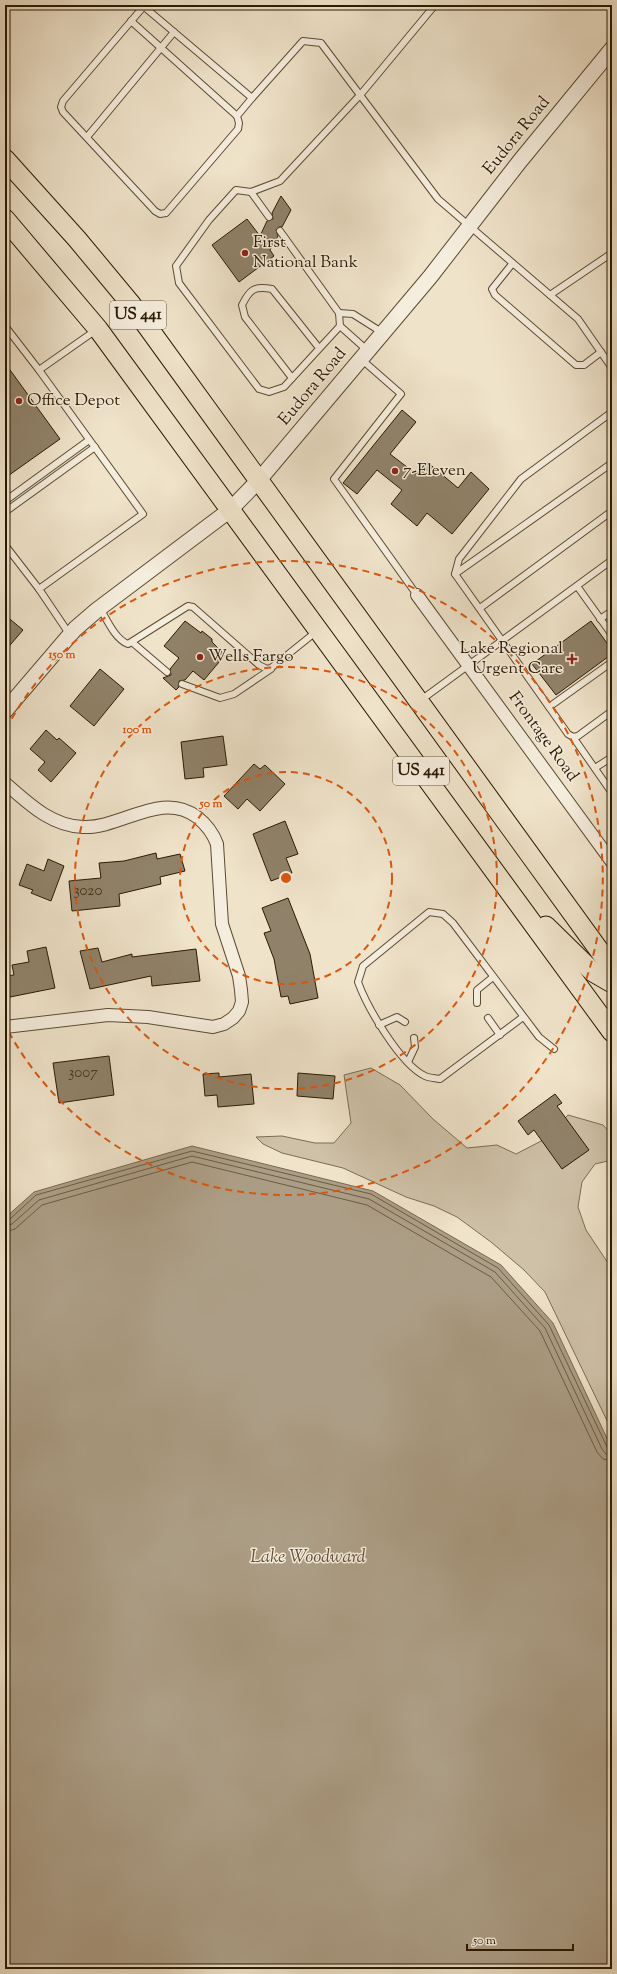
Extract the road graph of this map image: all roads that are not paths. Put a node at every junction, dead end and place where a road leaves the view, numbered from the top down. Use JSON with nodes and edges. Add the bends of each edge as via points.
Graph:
{"nodes":[{"id":1,"x":435,"y":5,"type":"edge"},
{"id":2,"x":143,"y":6,"type":"edge"},
{"id":3,"x":131,"y":21,"type":"junction"},
{"id":4,"x":174,"y":32,"type":"junction"},
{"id":5,"x":160,"y":48,"type":"junction"},
{"id":6,"x":612,"y":49,"type":"edge"},
{"id":7,"x":360,"y":94,"type":"junction"},
{"id":8,"x":252,"y":98,"type":"junction"},
{"id":9,"x":237,"y":116,"type":"junction"},
{"id":10,"x":87,"y":137,"type":"junction"},
{"id":11,"x":5,"y":159,"type":"edge"},
{"id":12,"x":251,"y":192,"type":"junction"},
{"id":13,"x":270,"y":217,"type":"dead end"},
{"id":14,"x":5,"y":219,"type":"edge"},
{"id":15,"x":469,"y":227,"type":"junction"},
{"id":16,"x":280,"y":232,"type":"dead end"},
{"id":17,"x":612,"y":253,"type":"edge"},
{"id":18,"x":512,"y":264,"type":"junction"},
{"id":19,"x":550,"y":296,"type":"junction"},
{"id":20,"x":339,"y":313,"type":"junction"},
{"id":21,"x":5,"y":326,"type":"edge"},
{"id":22,"x":340,"y":326,"type":"junction"},
{"id":23,"x":98,"y":329,"type":"junction"},
{"id":24,"x":383,"y":334,"type":"junction"},
{"id":25,"x":319,"y":348,"type":"junction"},
{"id":26,"x":601,"y":352,"type":"junction"},
{"id":27,"x":365,"y":355,"type":"junction"},
{"id":28,"x":612,"y":368,"type":"edge"},
{"id":29,"x":39,"y":370,"type":"junction"},
{"id":30,"x":292,"y":378,"type":"junction"},
{"id":31,"x":612,"y":412,"type":"edge"},
{"id":32,"x":89,"y":440,"type":"junction"},
{"id":33,"x":95,"y":447,"type":"junction"},
{"id":34,"x":612,"y":463,"type":"edge"},
{"id":35,"x":259,"y":480,"type":"junction"},
{"id":36,"x":5,"y":501,"type":"edge"},
{"id":37,"x":230,"y":510,"type":"junction"},
{"id":38,"x":612,"y":511,"type":"edge"},
{"id":39,"x":5,"y":512,"type":"edge"},
{"id":40,"x":5,"y":545,"type":"edge"},
{"id":41,"x":612,"y":560,"type":"edge"},
{"id":42,"x":455,"y":574,"type":"junction"},
{"id":43,"x":577,"y":586,"type":"junction"},
{"id":44,"x":38,"y":589,"type":"junction"},
{"id":45,"x":417,"y":595,"type":"joint"},
{"id":46,"x":100,"y":608,"type":"junction"},
{"id":47,"x":480,"y":608,"type":"junction"},
{"id":48,"x":612,"y":611,"type":"edge"},
{"id":49,"x":600,"y":619,"type":"junction"},
{"id":50,"x":318,"y":630,"type":"junction"},
{"id":51,"x":70,"y":635,"type":"junction"},
{"id":52,"x":612,"y":635,"type":"edge"},
{"id":53,"x":503,"y":640,"type":"junction"},
{"id":54,"x":133,"y":643,"type":"junction"},
{"id":55,"x":612,"y":662,"type":"edge"},
{"id":56,"x":468,"y":666,"type":"junction"},
{"id":57,"x":271,"y":668,"type":"junction"},
{"id":58,"x":168,"y":672,"type":"dead end"},
{"id":59,"x":182,"y":684,"type":"dead end"},
{"id":60,"x":420,"y":701,"type":"junction"},
{"id":61,"x":549,"y":707,"type":"junction"},
{"id":62,"x":5,"y":711,"type":"edge"},
{"id":63,"x":612,"y":712,"type":"edge"},
{"id":64,"x":573,"y":737,"type":"junction"},
{"id":65,"x":612,"y":757,"type":"edge"},
{"id":66,"x":595,"y":768,"type":"junction"},
{"id":67,"x":5,"y":783,"type":"edge"},
{"id":68,"x":612,"y":793,"type":"edge"},
{"id":69,"x":612,"y":862,"type":"edge"},
{"id":70,"x":507,"y":889,"type":"junction"},
{"id":71,"x":612,"y":968,"type":"edge"},
{"id":72,"x":493,"y":977,"type":"junction"},
{"id":73,"x":612,"y":983,"type":"edge"},
{"id":74,"x":477,"y":1003,"type":"dead end"},
{"id":75,"x":523,"y":1017,"type":"junction"},
{"id":76,"x":488,"y":1018,"type":"dead end"},
{"id":77,"x":405,"y":1022,"type":"dead end"},
{"id":78,"x":379,"y":1025,"type":"junction"},
{"id":79,"x":5,"y":1027,"type":"edge"},
{"id":80,"x":612,"y":1032,"type":"edge"},
{"id":81,"x":500,"y":1035,"type":"junction"},
{"id":82,"x":414,"y":1038,"type":"dead end"},
{"id":83,"x":554,"y":1049,"type":"dead end"},
{"id":84,"x":408,"y":1062,"type":"junction"}],
"edges":[{"from":1,"to":7,"type":"lane"},
{"from":2,"to":3,"type":"lane"},
{"from":2,"to":4,"type":"lane"},
{"from":3,"to":5,"type":"lane"},
{"from":3,"to":10,"type":"lane","via":[[63,101],[62,112]]},
{"from":4,"to":5,"type":"lane"},
{"from":4,"to":8,"type":"lane"},
{"from":5,"to":9,"type":"lane"},
{"from":5,"to":10,"type":"lane"},
{"from":6,"to":15,"type":"street","name":"Eudora Road"},
{"from":7,"to":8,"type":"lane","via":[[321,43],[303,41]]},
{"from":7,"to":12,"type":"lane","via":[[280,181]]},
{"from":7,"to":15,"type":"lane","via":[[438,199]]},
{"from":8,"to":9,"type":"lane"},
{"from":9,"to":10,"type":"lane","via":[[238,129],[166,213],[160,214]]},
{"from":11,"to":35,"type":"main road","number":"US 441","via":[[131,304]]},
{"from":12,"to":13,"type":"lane"},
{"from":12,"to":30,"type":"lane","via":[[236,190],[209,220],[176,266],[179,283],[259,389],[269,392],[284,387]]},
{"from":14,"to":23,"type":"main road","number":"US 441"},
{"from":15,"to":18,"type":"lane"},
{"from":15,"to":24,"type":"street","name":"Eudora Road"},
{"from":16,"to":20,"type":"lane"},
{"from":17,"to":19,"type":"lane"},
{"from":18,"to":19,"type":"lane"},
{"from":18,"to":26,"type":"lane","via":[[492,289],[495,295],[576,365],[584,365]]},
{"from":19,"to":26,"type":"lane","via":[[578,319]]},
{"from":20,"to":22,"type":"lane"},
{"from":20,"to":24,"type":"lane","via":[[353,314]]},
{"from":21,"to":29,"type":"lane"},
{"from":22,"to":25,"type":"lane"},
{"from":22,"to":27,"type":"lane"},
{"from":23,"to":29,"type":"lane"},
{"from":23,"to":37,"type":"main road","number":"US 441"},
{"from":24,"to":27,"type":"street","name":"Eudora Road"},
{"from":25,"to":30,"type":"lane"},
{"from":25,"to":30,"type":"lane","via":[[272,289],[259,287],[248,292],[242,305],[245,317]]},
{"from":26,"to":28,"type":"lane"},
{"from":27,"to":35,"type":"street","name":"Eudora Road"},
{"from":27,"to":45,"type":"lane","via":[[401,394],[334,479]]},
{"from":29,"to":32,"type":"lane"},
{"from":31,"to":42,"type":"lane","via":[[521,479],[459,559]]},
{"from":32,"to":33,"type":"lane"},
{"from":32,"to":36,"type":"lane"},
{"from":33,"to":39,"type":"lane"},
{"from":33,"to":44,"type":"lane","via":[[143,514]]},
{"from":34,"to":42,"type":"lane"},
{"from":35,"to":37,"type":"street","name":"Eudora Road"},
{"from":35,"to":60,"type":"main road","number":"US 441"},
{"from":37,"to":46,"type":"street","name":"Eudora Road"},
{"from":37,"to":50,"type":"main road","number":"US 441"},
{"from":38,"to":47,"type":"lane"},
{"from":40,"to":44,"type":"lane"},
{"from":41,"to":43,"type":"lane"},
{"from":42,"to":47,"type":"lane"},
{"from":43,"to":49,"type":"lane"},
{"from":43,"to":53,"type":"lane"},
{"from":44,"to":51,"type":"lane"},
{"from":45,"to":56,"type":"street","name":"Frontage Road"},
{"from":46,"to":51,"type":"street","name":"Eudora Road"},
{"from":46,"to":54,"type":"lane","via":[[122,641]]},
{"from":47,"to":53,"type":"lane"},
{"from":48,"to":49,"type":"lane"},
{"from":49,"to":52,"type":"lane"},
{"from":50,"to":57,"type":"lane"},
{"from":50,"to":70,"type":"main road","number":"US 441"},
{"from":51,"to":62,"type":"street","name":"Eudora Road"},
{"from":53,"to":56,"type":"lane"},
{"from":53,"to":61,"type":"lane"},
{"from":54,"to":57,"type":"lane","via":[[188,606],[193,607],[259,665]]},
{"from":54,"to":58,"type":"lane"},
{"from":55,"to":61,"type":"lane"},
{"from":56,"to":60,"type":"lane"},
{"from":56,"to":69,"type":"street","name":"Frontage Road"},
{"from":57,"to":59,"type":"lane","via":[[234,694],[220,698]]},
{"from":60,"to":71,"type":"main road","number":"US 441"},
{"from":61,"to":64,"type":"lane","via":[[568,734]]},
{"from":63,"to":64,"type":"lane"},
{"from":64,"to":66,"type":"lane"},
{"from":65,"to":66,"type":"lane"},
{"from":66,"to":68,"type":"lane"},
{"from":67,"to":79,"type":"street","via":[[37,811],[53,819],[82,827],[93,827],[149,810],[165,808],[184,810],[202,821],[213,833],[217,844],[222,924],[239,976],[242,1002],[233,1018],[213,1027],[148,1017],[108,1016]]},
{"from":70,"to":73,"type":"main road","via":[[593,972]]},
{"from":70,"to":80,"type":"main road","number":"US 441"},
{"from":72,"to":74,"type":"lane","via":[[477,990]]},
{"from":72,"to":75,"type":"lane"},
{"from":72,"to":78,"type":"lane","via":[[453,924],[443,914],[429,912],[363,966],[358,982]]},
{"from":75,"to":81,"type":"lane"},
{"from":75,"to":83,"type":"lane","via":[[539,1037]]},
{"from":76,"to":81,"type":"lane"},
{"from":77,"to":78,"type":"lane","via":[[397,1017]]},
{"from":78,"to":84,"type":"lane"},
{"from":81,"to":84,"type":"lane","via":[[440,1079],[425,1076]]},
{"from":82,"to":84,"type":"lane","via":[[415,1047]]}]}
